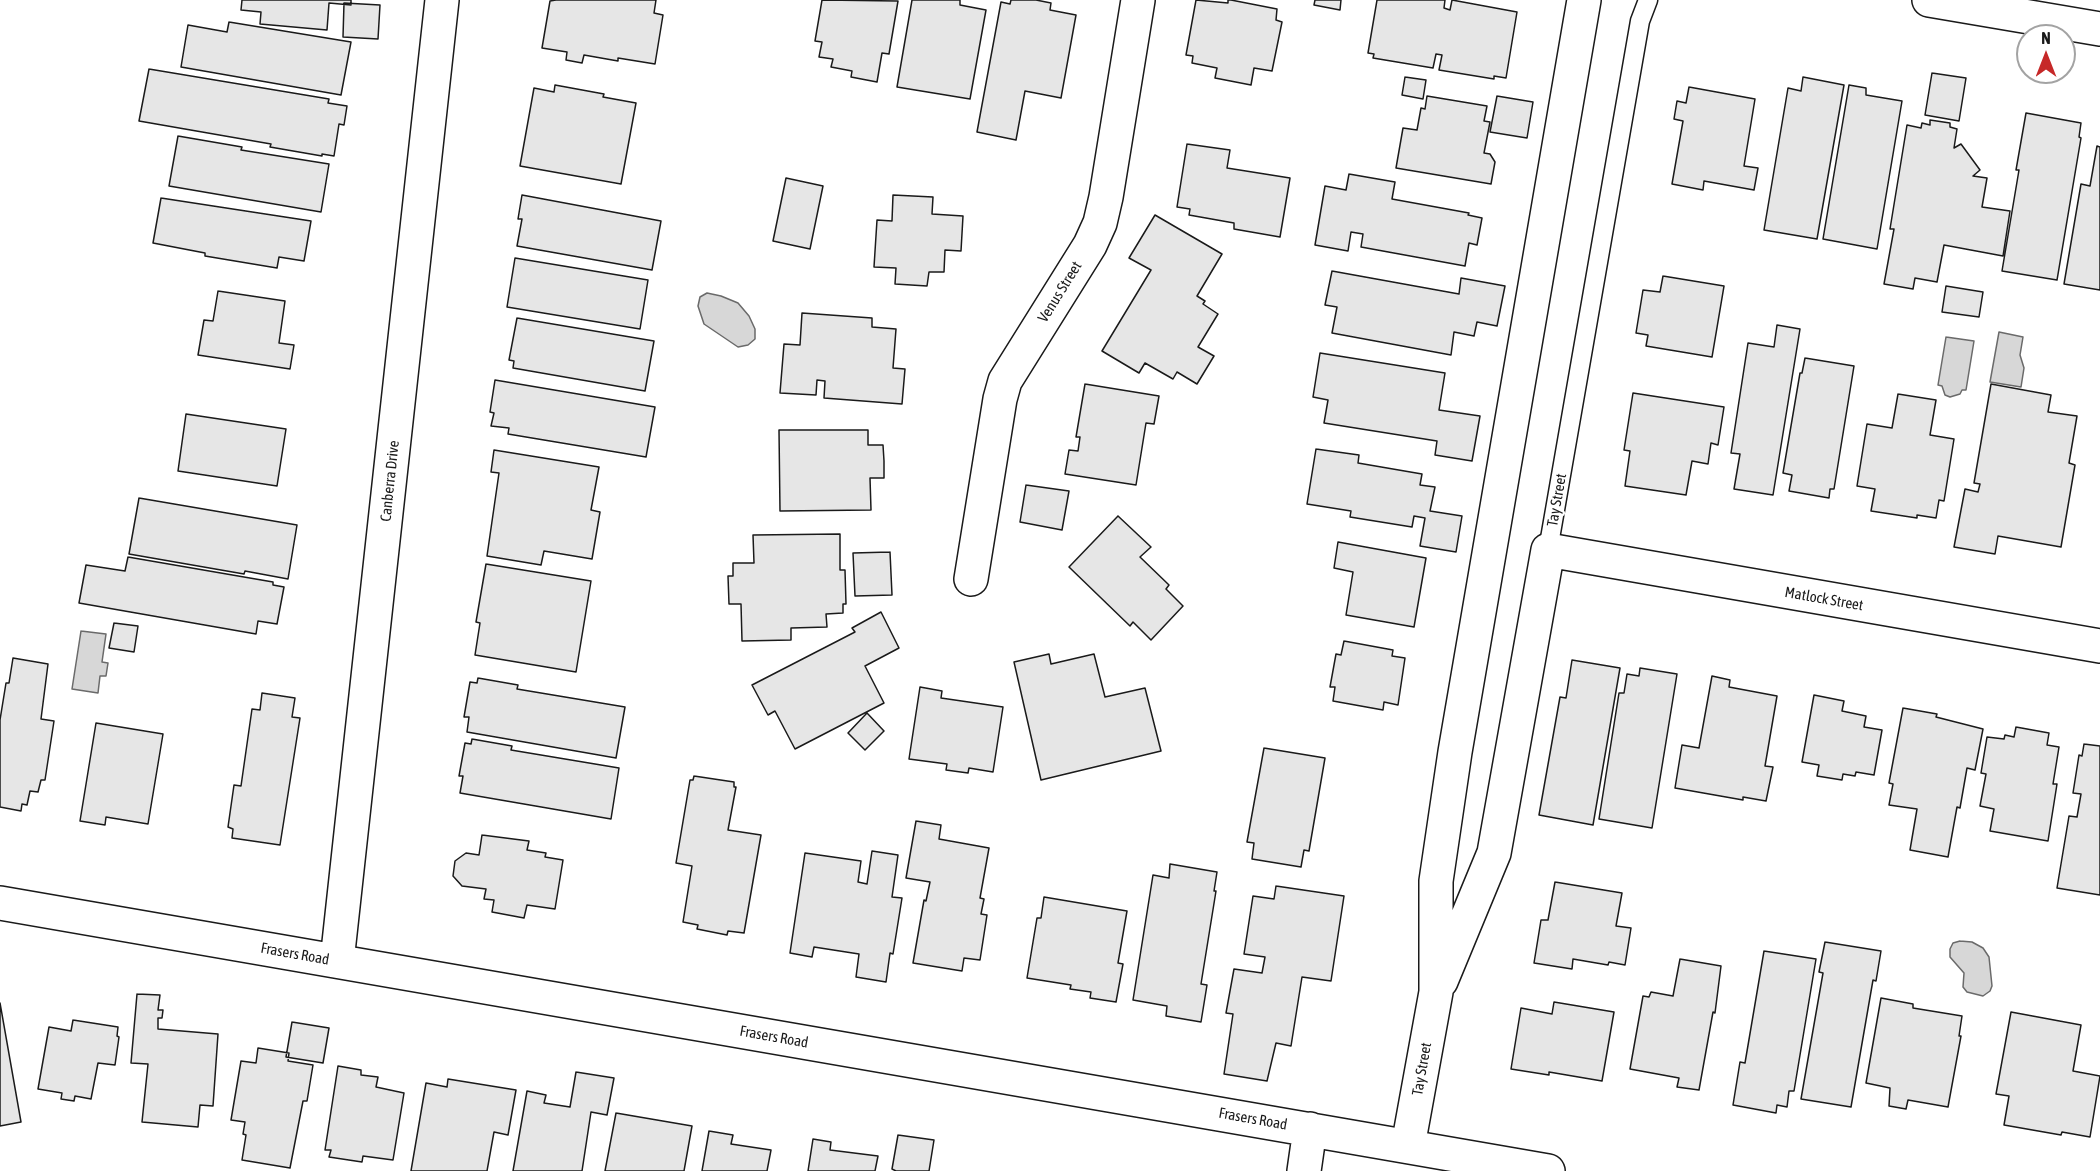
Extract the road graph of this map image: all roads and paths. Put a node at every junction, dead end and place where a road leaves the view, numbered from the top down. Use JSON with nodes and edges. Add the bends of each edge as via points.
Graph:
{"nodes":[{"id":1,"x":442,"y":0,"type":"edge"},
{"id":2,"x":1138,"y":0,"type":"edge"},
{"id":3,"x":1584,"y":0,"type":"edge"},
{"id":4,"x":1648,"y":0,"type":"edge"},
{"id":5,"x":1929,"y":0,"type":"edge"},
{"id":6,"x":2100,"y":28,"type":"edge"},
{"id":7,"x":1548,"y":550,"type":"junction"},
{"id":8,"x":971,"y":579,"type":"dead end"},
{"id":9,"x":2100,"y":646,"type":"edge"},
{"id":10,"x":0,"y":903,"type":"edge"},
{"id":11,"x":337,"y":961,"type":"junction"},
{"id":12,"x":1436,"y":992,"type":"junction"},
{"id":13,"x":1310,"y":1129,"type":"junction"},
{"id":14,"x":1408,"y":1146,"type":"junction"},
{"id":15,"x":1304,"y":1171,"type":"edge"},
{"id":16,"x":1548,"y":1171,"type":"edge"}],
"edges":[{"from":1,"to":11,"type":"street","name":"Canberra Drive"},
{"from":2,"to":8,"type":"street","name":"Venus Street","via":[[1100,223],[1005,381]]},
{"from":3,"to":12,"type":"street","name":"Tay Street","via":[[1439,855]]},
{"from":4,"to":7,"type":"lane","name":"Tay Street","via":[[1640,21]]},
{"from":5,"to":6,"type":"street"},
{"from":7,"to":9,"type":"street","name":"Matlock Street"},
{"from":7,"to":12,"type":"street","name":"Tay Street","via":[[1494,854]]},
{"from":10,"to":11,"type":"street","name":"Frasers Road"},
{"from":11,"to":13,"type":"street","name":"Frasers Road"},
{"from":12,"to":14,"type":"street","name":"Tay Street"},
{"from":13,"to":14,"type":"street","name":"Frasers Road"},
{"from":13,"to":15,"type":"street"},
{"from":14,"to":16,"type":"street","name":"Frasers Road"}]}
